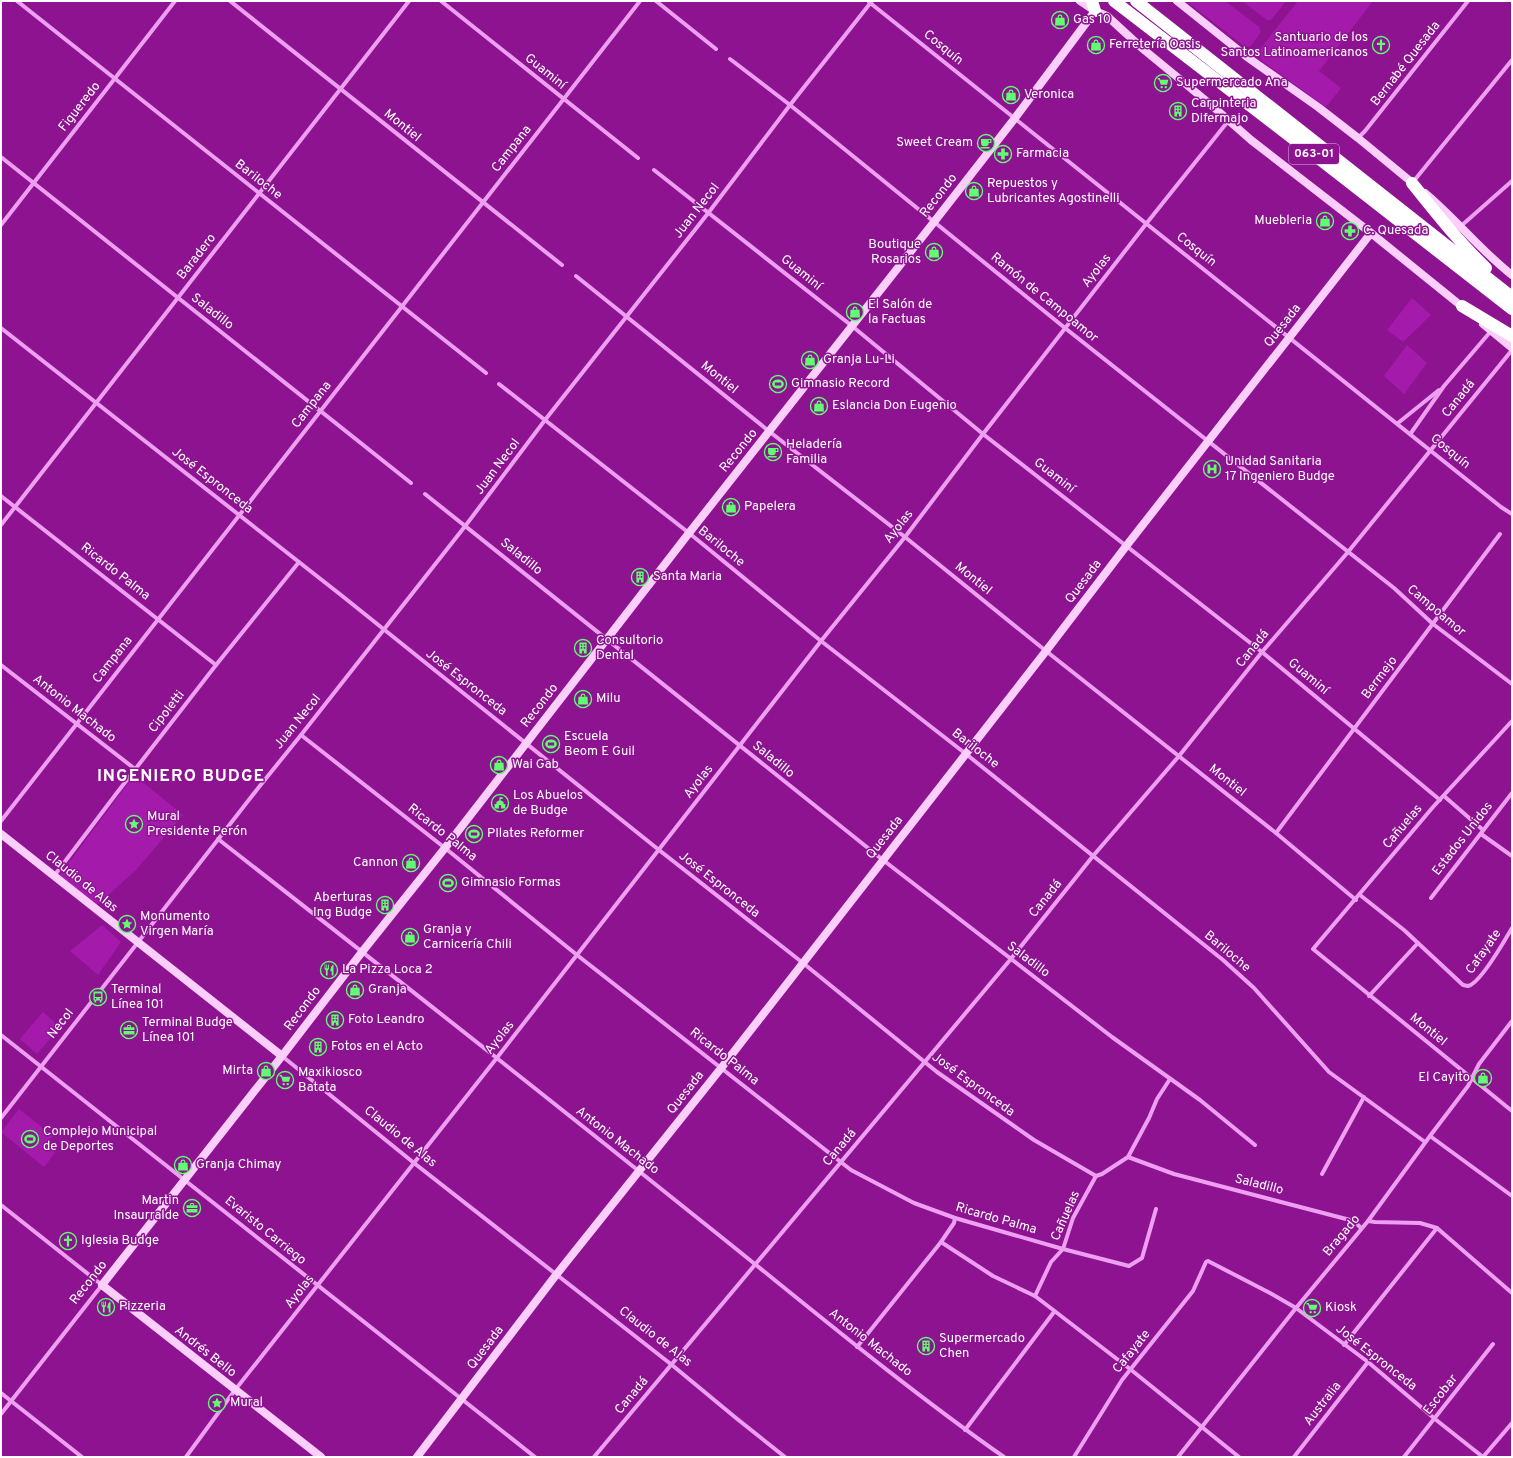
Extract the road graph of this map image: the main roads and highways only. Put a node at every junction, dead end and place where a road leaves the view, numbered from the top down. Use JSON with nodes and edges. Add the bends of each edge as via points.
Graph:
{"nodes":[{"id":1,"x":1114,"y":1,"type":"edge"},
{"id":2,"x":1136,"y":1,"type":"edge"},
{"id":3,"x":1412,"y":183,"type":"road end"},
{"id":4,"x":1512,"y":292,"type":"edge"},
{"id":5,"x":1512,"y":297,"type":"edge"},
{"id":6,"x":1462,"y":306,"type":"road end"},
{"id":7,"x":1512,"y":309,"type":"edge"},
{"id":8,"x":1512,"y":336,"type":"edge"}],
"edges":[{"from":1,"to":7,"type":"highway","number":"063-01"},
{"from":2,"to":5,"type":"highway","number":"063-01"},
{"from":3,"to":4,"type":"highway","via":[[1466,249]]},
{"from":6,"to":8,"type":"highway"}]}
